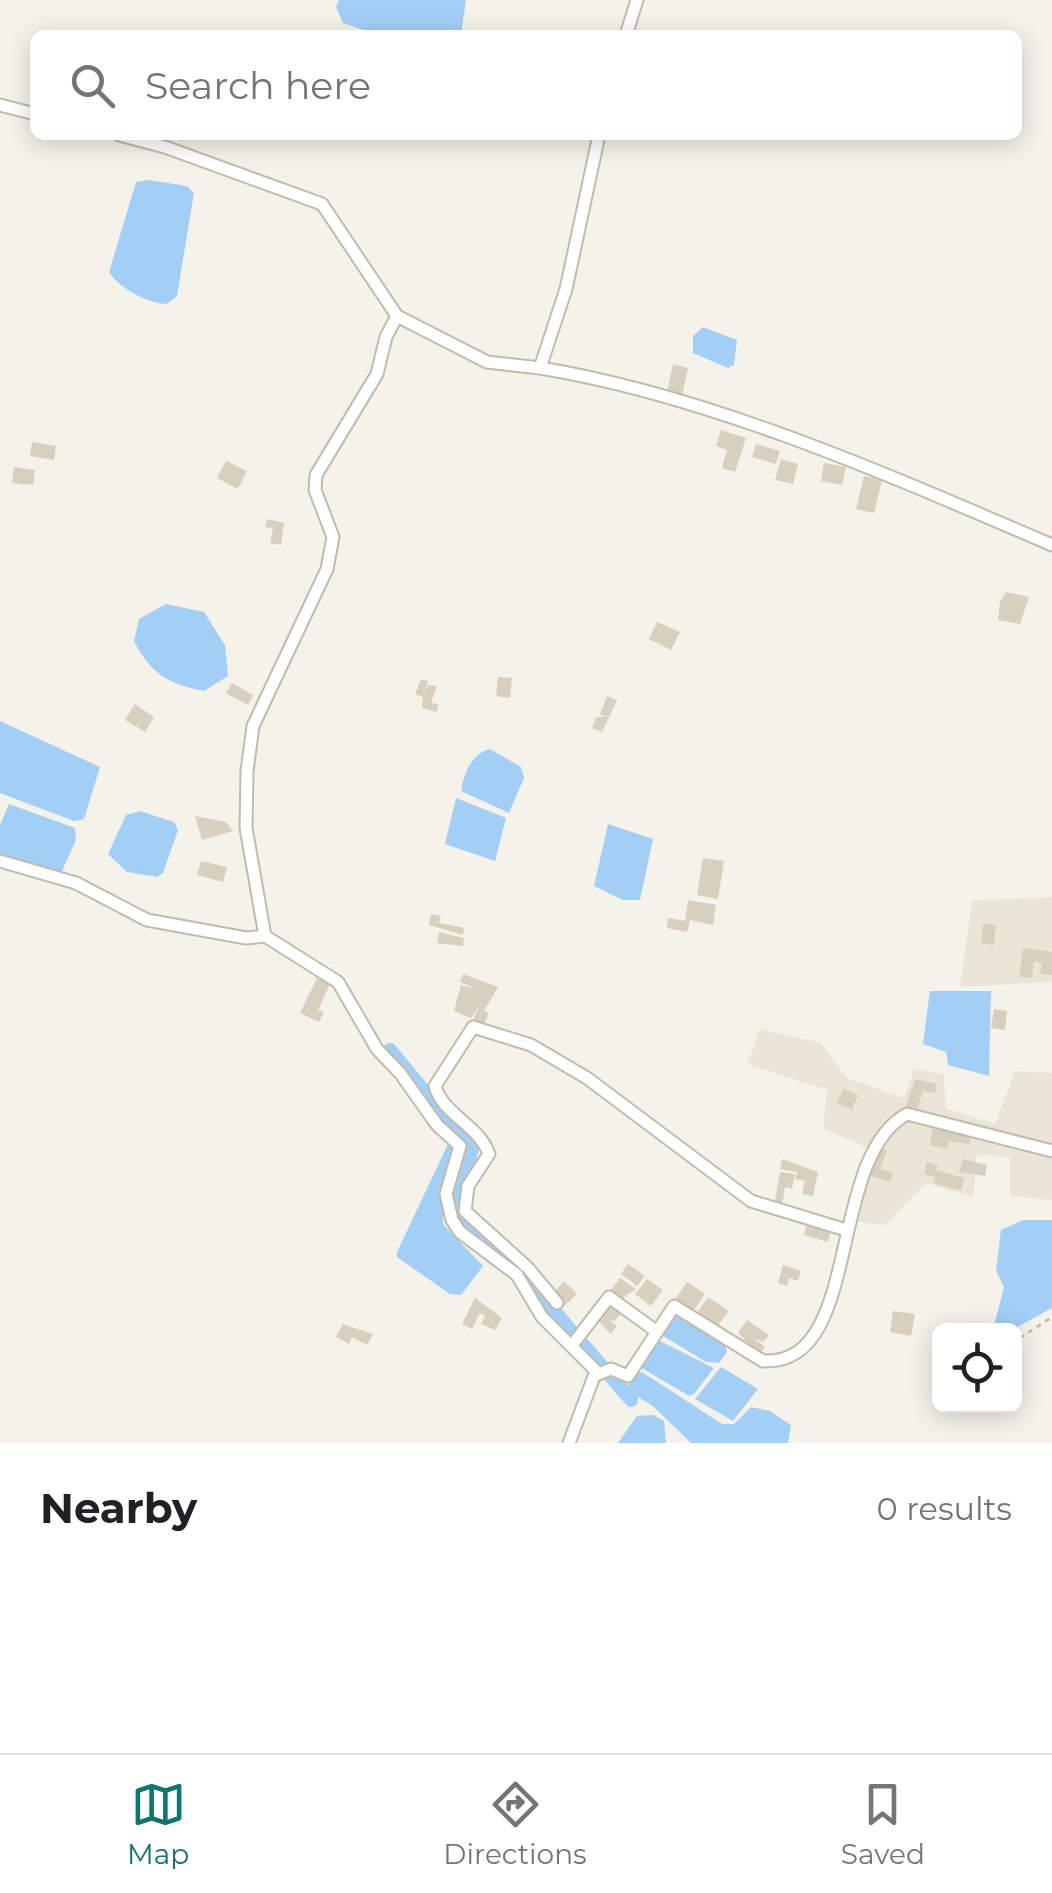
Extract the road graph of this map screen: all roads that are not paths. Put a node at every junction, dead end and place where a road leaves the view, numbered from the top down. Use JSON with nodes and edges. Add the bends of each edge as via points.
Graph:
{"nodes":[{"id":1,"x":637,"y":0,"type":"edge"},
{"id":2,"x":628,"y":30,"type":"edge"},
{"id":3,"x":0,"y":105,"type":"edge"},
{"id":4,"x":30,"y":113,"type":"edge"},
{"id":5,"x":140,"y":140,"type":"edge"},
{"id":6,"x":598,"y":140,"type":"edge"},
{"id":7,"x":397,"y":316,"type":"junction"},
{"id":8,"x":540,"y":368,"type":"junction"},
{"id":9,"x":1052,"y":545,"type":"edge"},
{"id":10,"x":0,"y":861,"type":"edge"},
{"id":11,"x":265,"y":936,"type":"junction"},
{"id":12,"x":1052,"y":1151,"type":"edge"},
{"id":13,"x":846,"y":1230,"type":"junction"},
{"id":14,"x":557,"y":1303,"type":"dead end"},
{"id":15,"x":656,"y":1332,"type":"junction"},
{"id":16,"x":573,"y":1344,"type":"junction"},
{"id":17,"x":596,"y":1375,"type":"junction"},
{"id":18,"x":569,"y":1443,"type":"edge"}],
"edges":[{"from":1,"to":2,"type":"street"},
{"from":3,"to":4,"type":"street"},
{"from":5,"to":7,"type":"street","via":[[322,204]]},
{"from":6,"to":8,"type":"street","via":[[566,290]]},
{"from":7,"to":8,"type":"street","via":[[487,362]]},
{"from":7,"to":11,"type":"street","via":[[377,374],[316,475],[332,536],[327,570],[253,726],[246,828]]},
{"from":8,"to":9,"type":"street","via":[[593,377],[778,435]]},
{"from":10,"to":11,"type":"street","via":[[76,882],[147,920]]},
{"from":11,"to":16,"type":"street","via":[[338,982],[376,1048],[456,1140],[460,1153],[446,1194],[452,1220],[517,1276],[542,1317]]},
{"from":12,"to":13,"type":"street","via":[[907,1114],[888,1124],[850,1206]]},
{"from":13,"to":14,"type":"street","via":[[751,1200],[587,1078],[530,1044],[473,1027],[435,1086],[440,1101],[469,1125],[488,1154],[468,1186],[466,1211]]},
{"from":13,"to":15,"type":"street","via":[[825,1317],[796,1354],[763,1361],[674,1306]]},
{"from":15,"to":16,"type":"street","via":[[609,1297]]},
{"from":15,"to":17,"type":"street","via":[[628,1376],[611,1369]]},
{"from":16,"to":17,"type":"street"},
{"from":17,"to":18,"type":"street"}]}
